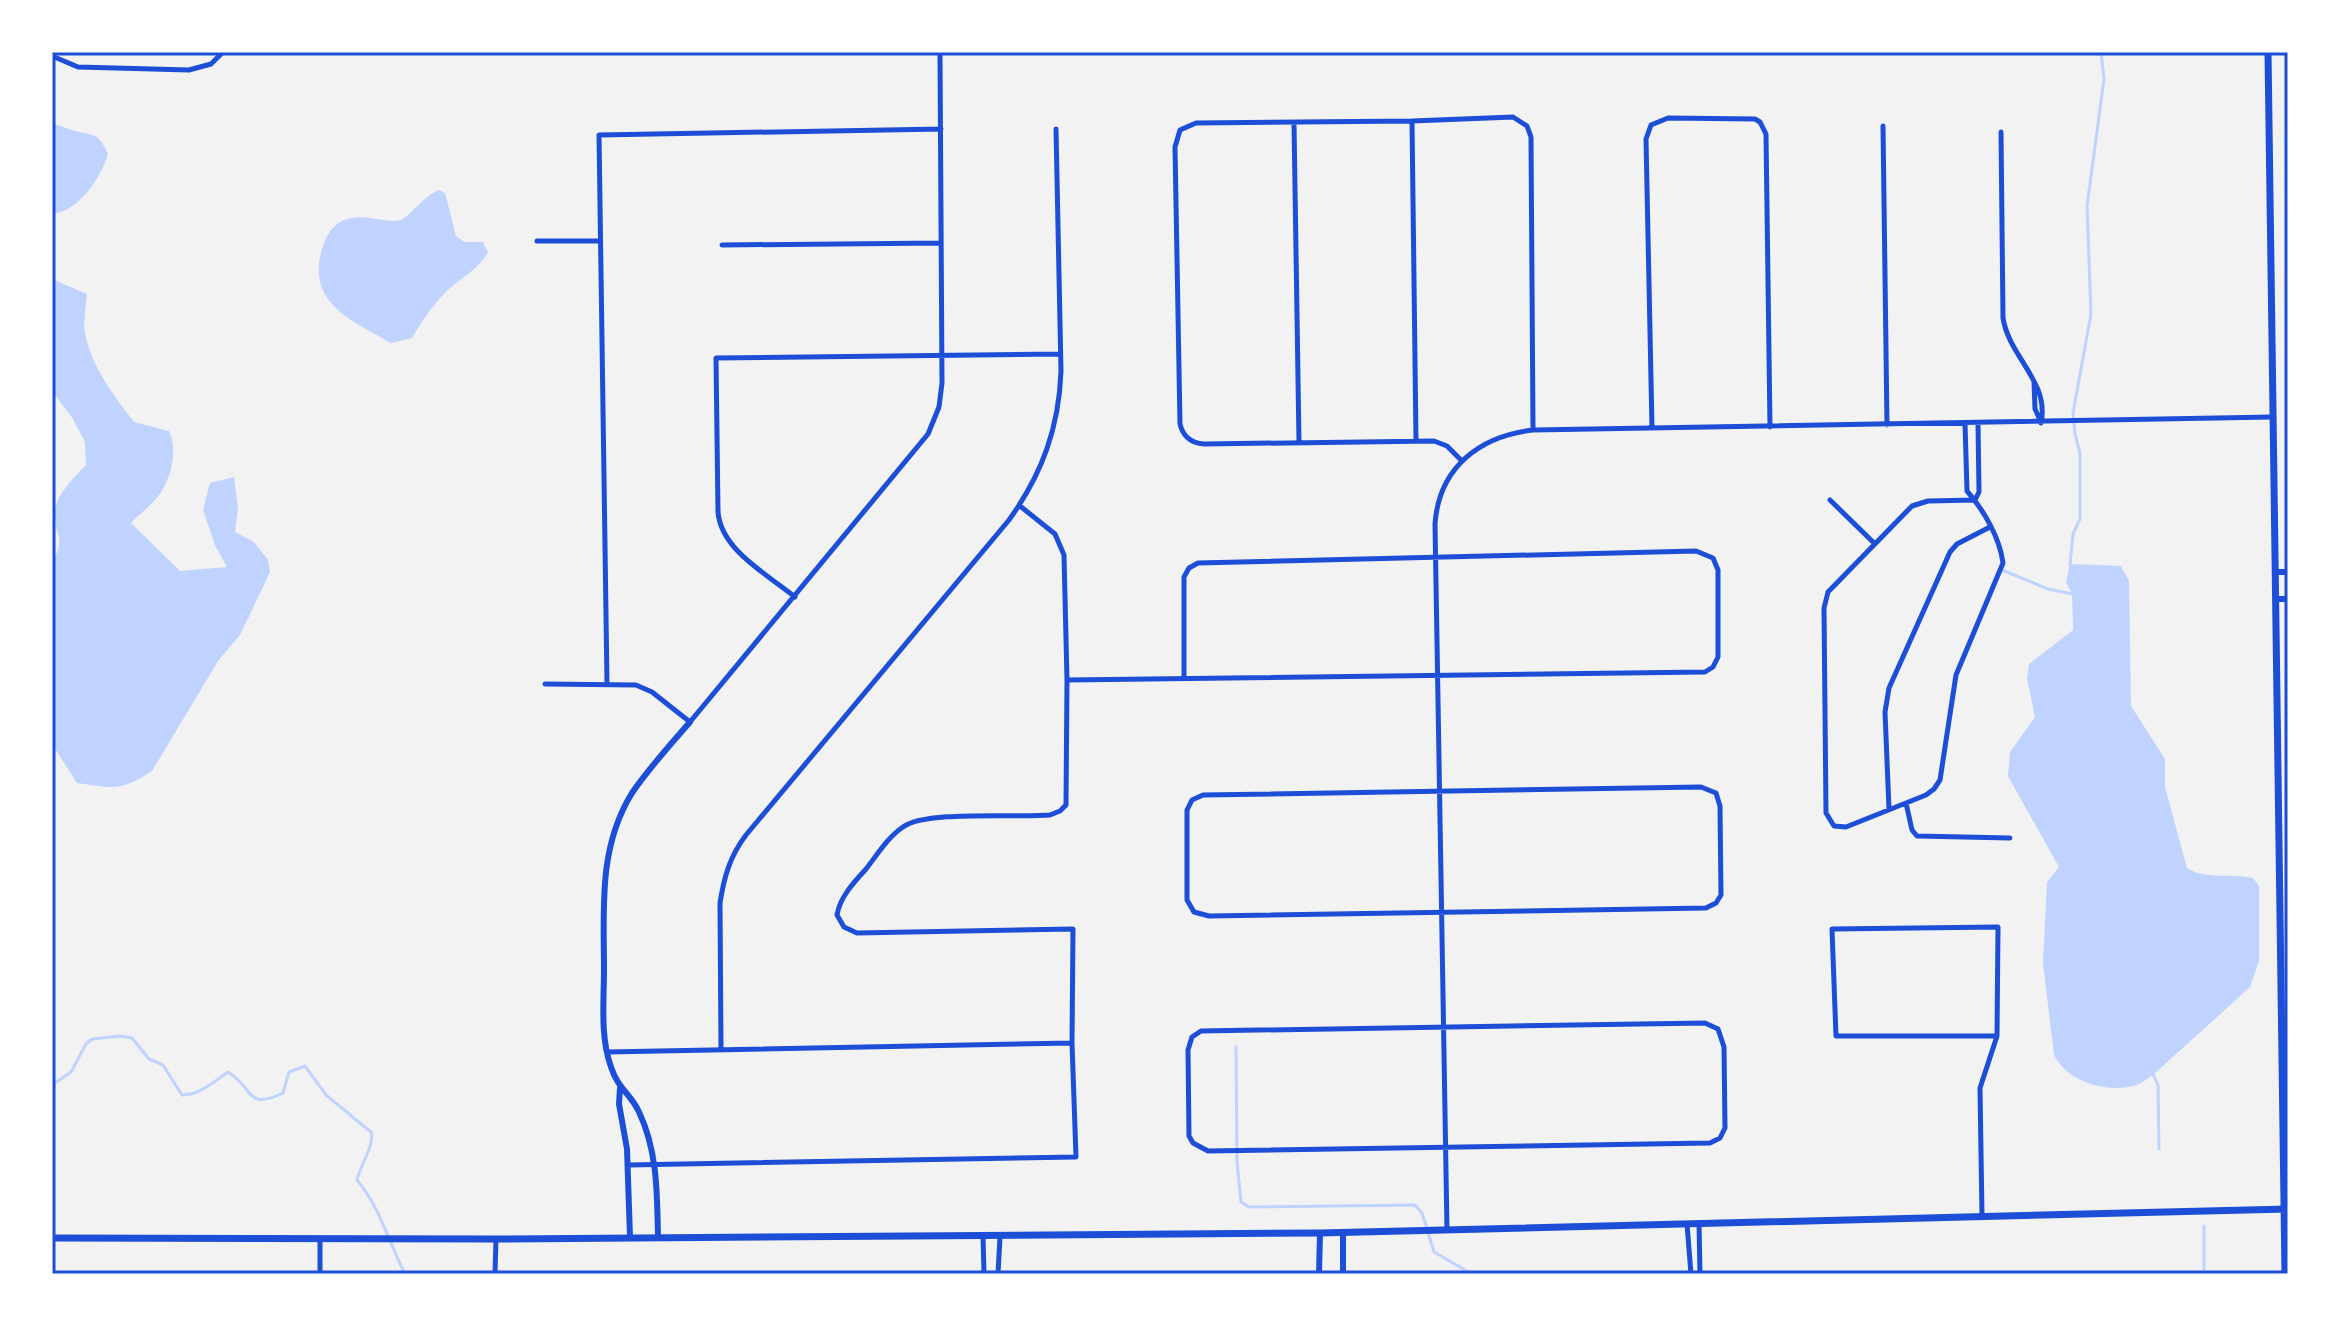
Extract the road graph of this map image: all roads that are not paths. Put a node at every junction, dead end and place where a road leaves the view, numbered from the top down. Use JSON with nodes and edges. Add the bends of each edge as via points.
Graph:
{"nodes":[{"id":1,"x":223,"y":52,"type":"edge"},
{"id":2,"x":940,"y":52,"type":"edge"},
{"id":3,"x":2268,"y":52,"type":"edge"},
{"id":4,"x":52,"y":56,"type":"edge"},
{"id":5,"x":1412,"y":121,"type":"junction"},
{"id":6,"x":1294,"y":123,"type":"junction"},
{"id":7,"x":1883,"y":126,"type":"dead end"},
{"id":8,"x":941,"y":129,"type":"junction"},
{"id":9,"x":1056,"y":129,"type":"dead end"},
{"id":10,"x":2001,"y":132,"type":"dead end"},
{"id":11,"x":537,"y":241,"type":"dead end"},
{"id":12,"x":599,"y":241,"type":"junction"},
{"id":13,"x":940,"y":243,"type":"junction"},
{"id":14,"x":722,"y":245,"type":"dead end"},
{"id":15,"x":1060,"y":354,"type":"junction"},
{"id":16,"x":942,"y":356,"type":"junction"},
{"id":17,"x":2273,"y":417,"type":"junction"},
{"id":18,"x":1965,"y":423,"type":"junction"},
{"id":19,"x":1978,"y":423,"type":"junction"},
{"id":20,"x":2041,"y":423,"type":"junction"},
{"id":21,"x":1887,"y":425,"type":"junction"},
{"id":22,"x":1770,"y":427,"type":"junction"},
{"id":23,"x":1652,"y":428,"type":"junction"},
{"id":24,"x":1533,"y":430,"type":"junction"},
{"id":25,"x":1416,"y":440,"type":"junction"},
{"id":26,"x":1299,"y":442,"type":"junction"},
{"id":27,"x":1461,"y":460,"type":"junction"},
{"id":28,"x":1830,"y":500,"type":"dead end"},
{"id":29,"x":1975,"y":500,"type":"junction"},
{"id":30,"x":1020,"y":506,"type":"junction"},
{"id":31,"x":1990,"y":527,"type":"junction"},
{"id":32,"x":1874,"y":543,"type":"junction"},
{"id":33,"x":1436,"y":557,"type":"junction"},
{"id":34,"x":2275,"y":572,"type":"junction"},
{"id":35,"x":2288,"y":572,"type":"edge"},
{"id":36,"x":795,"y":597,"type":"junction"},
{"id":37,"x":2276,"y":599,"type":"junction"},
{"id":38,"x":2288,"y":599,"type":"edge"},
{"id":39,"x":1438,"y":675,"type":"junction"},
{"id":40,"x":1184,"y":678,"type":"junction"},
{"id":41,"x":1067,"y":680,"type":"junction"},
{"id":42,"x":607,"y":683,"type":"junction"},
{"id":43,"x":545,"y":684,"type":"dead end"},
{"id":44,"x":690,"y":722,"type":"junction"},
{"id":45,"x":1440,"y":793,"type":"junction"},
{"id":46,"x":1906,"y":803,"type":"junction"},
{"id":47,"x":1889,"y":809,"type":"junction"},
{"id":48,"x":2010,"y":838,"type":"dead end"},
{"id":49,"x":2284,"y":862,"type":"edge"},
{"id":50,"x":2284,"y":886,"type":"edge"},
{"id":51,"x":1442,"y":911,"type":"junction"},
{"id":52,"x":1444,"y":1028,"type":"junction"},
{"id":53,"x":1997,"y":1036,"type":"junction"},
{"id":54,"x":1072,"y":1043,"type":"junction"},
{"id":55,"x":721,"y":1049,"type":"junction"},
{"id":56,"x":607,"y":1052,"type":"junction"},
{"id":57,"x":620,"y":1088,"type":"junction"},
{"id":58,"x":1445,"y":1146,"type":"junction"},
{"id":59,"x":655,"y":1164,"type":"junction"},
{"id":60,"x":628,"y":1165,"type":"junction"},
{"id":61,"x":2287,"y":1209,"type":"edge"},
{"id":62,"x":1982,"y":1216,"type":"junction"},
{"id":63,"x":1687,"y":1223,"type":"junction"},
{"id":64,"x":1699,"y":1223,"type":"junction"},
{"id":65,"x":1447,"y":1230,"type":"junction"},
{"id":66,"x":1320,"y":1233,"type":"junction"},
{"id":67,"x":1343,"y":1233,"type":"junction"},
{"id":68,"x":983,"y":1236,"type":"junction"},
{"id":69,"x":630,"y":1237,"type":"junction"},
{"id":70,"x":1000,"y":1237,"type":"junction"},
{"id":71,"x":52,"y":1238,"type":"edge"},
{"id":72,"x":320,"y":1238,"type":"junction"},
{"id":73,"x":658,"y":1238,"type":"junction"},
{"id":74,"x":496,"y":1239,"type":"junction"},
{"id":75,"x":320,"y":1274,"type":"edge"},
{"id":76,"x":495,"y":1274,"type":"edge"},
{"id":77,"x":984,"y":1274,"type":"edge"},
{"id":78,"x":998,"y":1274,"type":"edge"},
{"id":79,"x":1319,"y":1274,"type":"edge"},
{"id":80,"x":1343,"y":1274,"type":"edge"},
{"id":81,"x":1691,"y":1274,"type":"edge"},
{"id":82,"x":1700,"y":1274,"type":"edge"},
{"id":83,"x":2285,"y":1274,"type":"edge"}],
"edges":[{"from":1,"to":4,"type":"street","via":[[211,64],[189,70],[78,67]]},
{"from":2,"to":8,"type":"street"},
{"from":3,"to":17,"type":"main road"},
{"from":5,"to":6,"type":"street"},
{"from":5,"to":24,"type":"street","via":[[1513,117],[1527,126]]},
{"from":5,"to":25,"type":"street"},
{"from":6,"to":26,"type":"street"},
{"from":6,"to":26,"type":"street","via":[[1196,123],[1178,132],[1175,147],[1180,424],[1193,443]]},
{"from":7,"to":21,"type":"street"},
{"from":8,"to":12,"type":"street","via":[[599,135]]},
{"from":8,"to":13,"type":"street"},
{"from":9,"to":15,"type":"street"},
{"from":10,"to":20,"type":"street","via":[[2003,318],[2010,342],[2042,399]]},
{"from":11,"to":12,"type":"street"},
{"from":12,"to":42,"type":"street"},
{"from":13,"to":14,"type":"street"},
{"from":13,"to":16,"type":"street"},
{"from":15,"to":16,"type":"street"},
{"from":15,"to":30,"type":"street","via":[[1054,430]]},
{"from":16,"to":36,"type":"street","via":[[939,407],[928,434]]},
{"from":16,"to":36,"type":"street","via":[[716,358],[720,529],[737,550]]},
{"from":17,"to":20,"type":"street"},
{"from":17,"to":34,"type":"main road"},
{"from":18,"to":19,"type":"street"},
{"from":18,"to":21,"type":"street"},
{"from":18,"to":29,"type":"street","via":[[1967,491]]},
{"from":19,"to":20,"type":"street"},
{"from":19,"to":29,"type":"street"},
{"from":21,"to":22,"type":"street"},
{"from":22,"to":23,"type":"street"},
{"from":22,"to":23,"type":"street","via":[[1767,139],[1762,125],[1749,118],[1668,118],[1655,122],[1647,134]]},
{"from":23,"to":24,"type":"street"},
{"from":24,"to":27,"type":"street","via":[[1502,436]]},
{"from":25,"to":26,"type":"street"},
{"from":25,"to":27,"type":"street","via":[[1439,442]]},
{"from":27,"to":33,"type":"street","via":[[1438,502]]},
{"from":28,"to":32,"type":"street"},
{"from":29,"to":31,"type":"street"},
{"from":29,"to":32,"type":"street","via":[[1917,503]]},
{"from":30,"to":41,"type":"street","via":[[1049,528],[1062,546]]},
{"from":30,"to":55,"type":"street","via":[[733,855],[720,903]]},
{"from":31,"to":46,"type":"street","via":[[2003,567],[1956,675],[1938,784]]},
{"from":31,"to":47,"type":"street","via":[[1950,552],[1889,688]]},
{"from":32,"to":47,"type":"street","via":[[1830,589],[1825,602],[1826,813],[1834,826],[1846,827]]},
{"from":33,"to":39,"type":"street"},
{"from":33,"to":39,"type":"street","via":[[1696,551],[1709,556],[1718,570],[1718,652],[1707,671]]},
{"from":33,"to":40,"type":"street","via":[[1198,563],[1184,577]]},
{"from":34,"to":35,"type":"street"},
{"from":34,"to":37,"type":"main road"},
{"from":36,"to":44,"type":"street"},
{"from":37,"to":38,"type":"street"},
{"from":37,"to":49,"type":"main road"},
{"from":39,"to":40,"type":"street"},
{"from":39,"to":45,"type":"street"},
{"from":40,"to":41,"type":"street"},
{"from":41,"to":54,"type":"street","via":[[1064,808],[1050,815],[930,818],[907,824],[844,898],[837,915],[844,927],[857,933],[1073,929]]},
{"from":42,"to":43,"type":"street"},
{"from":42,"to":44,"type":"street","via":[[643,687]]},
{"from":44,"to":56,"type":"street","via":[[631,796],[607,856]]},
{"from":45,"to":51,"type":"street"},
{"from":45,"to":51,"type":"street","via":[[1200,796],[1190,803],[1186,819],[1186,893],[1191,910],[1209,916]]},
{"from":45,"to":51,"type":"street","via":[[1701,787],[1716,793],[1720,806],[1721,891],[1716,903],[1700,908]]},
{"from":46,"to":47,"type":"street"},
{"from":46,"to":48,"type":"street","via":[[1917,836]]},
{"from":49,"to":50,"type":"main road"},
{"from":50,"to":61,"type":"main road"},
{"from":51,"to":52,"type":"street"},
{"from":52,"to":58,"type":"street"},
{"from":52,"to":58,"type":"street","via":[[1208,1030],[1196,1034],[1188,1050],[1189,1136],[1208,1151]]},
{"from":52,"to":58,"type":"street","via":[[1705,1023],[1718,1029],[1724,1047],[1725,1126],[1720,1138],[1704,1144]]},
{"from":53,"to":53,"type":"street","via":[[1998,927],[1832,929],[1836,1036]]},
{"from":53,"to":62,"type":"street","via":[[1980,1088]]},
{"from":54,"to":55,"type":"street"},
{"from":54,"to":59,"type":"street","via":[[1076,1157]]},
{"from":55,"to":56,"type":"street"},
{"from":56,"to":57,"type":"street"},
{"from":57,"to":59,"type":"street","via":[[640,1113]]},
{"from":57,"to":60,"type":"street"},
{"from":58,"to":65,"type":"street"},
{"from":59,"to":60,"type":"street"},
{"from":59,"to":73,"type":"street"},
{"from":60,"to":69,"type":"street"},
{"from":61,"to":62,"type":"main road"},
{"from":61,"to":83,"type":"main road"},
{"from":62,"to":64,"type":"main road"},
{"from":63,"to":64,"type":"main road"},
{"from":63,"to":65,"type":"main road"},
{"from":63,"to":81,"type":"street"},
{"from":64,"to":82,"type":"street"},
{"from":65,"to":67,"type":"main road"},
{"from":66,"to":67,"type":"main road"},
{"from":66,"to":70,"type":"main road"},
{"from":66,"to":79,"type":"street"},
{"from":67,"to":80,"type":"street"},
{"from":68,"to":70,"type":"main road"},
{"from":68,"to":73,"type":"main road"},
{"from":68,"to":77,"type":"street"},
{"from":69,"to":73,"type":"main road"},
{"from":69,"to":74,"type":"main road"},
{"from":70,"to":78,"type":"street"},
{"from":71,"to":72,"type":"main road"},
{"from":72,"to":74,"type":"main road"},
{"from":72,"to":75,"type":"street"},
{"from":74,"to":76,"type":"street"}]}
